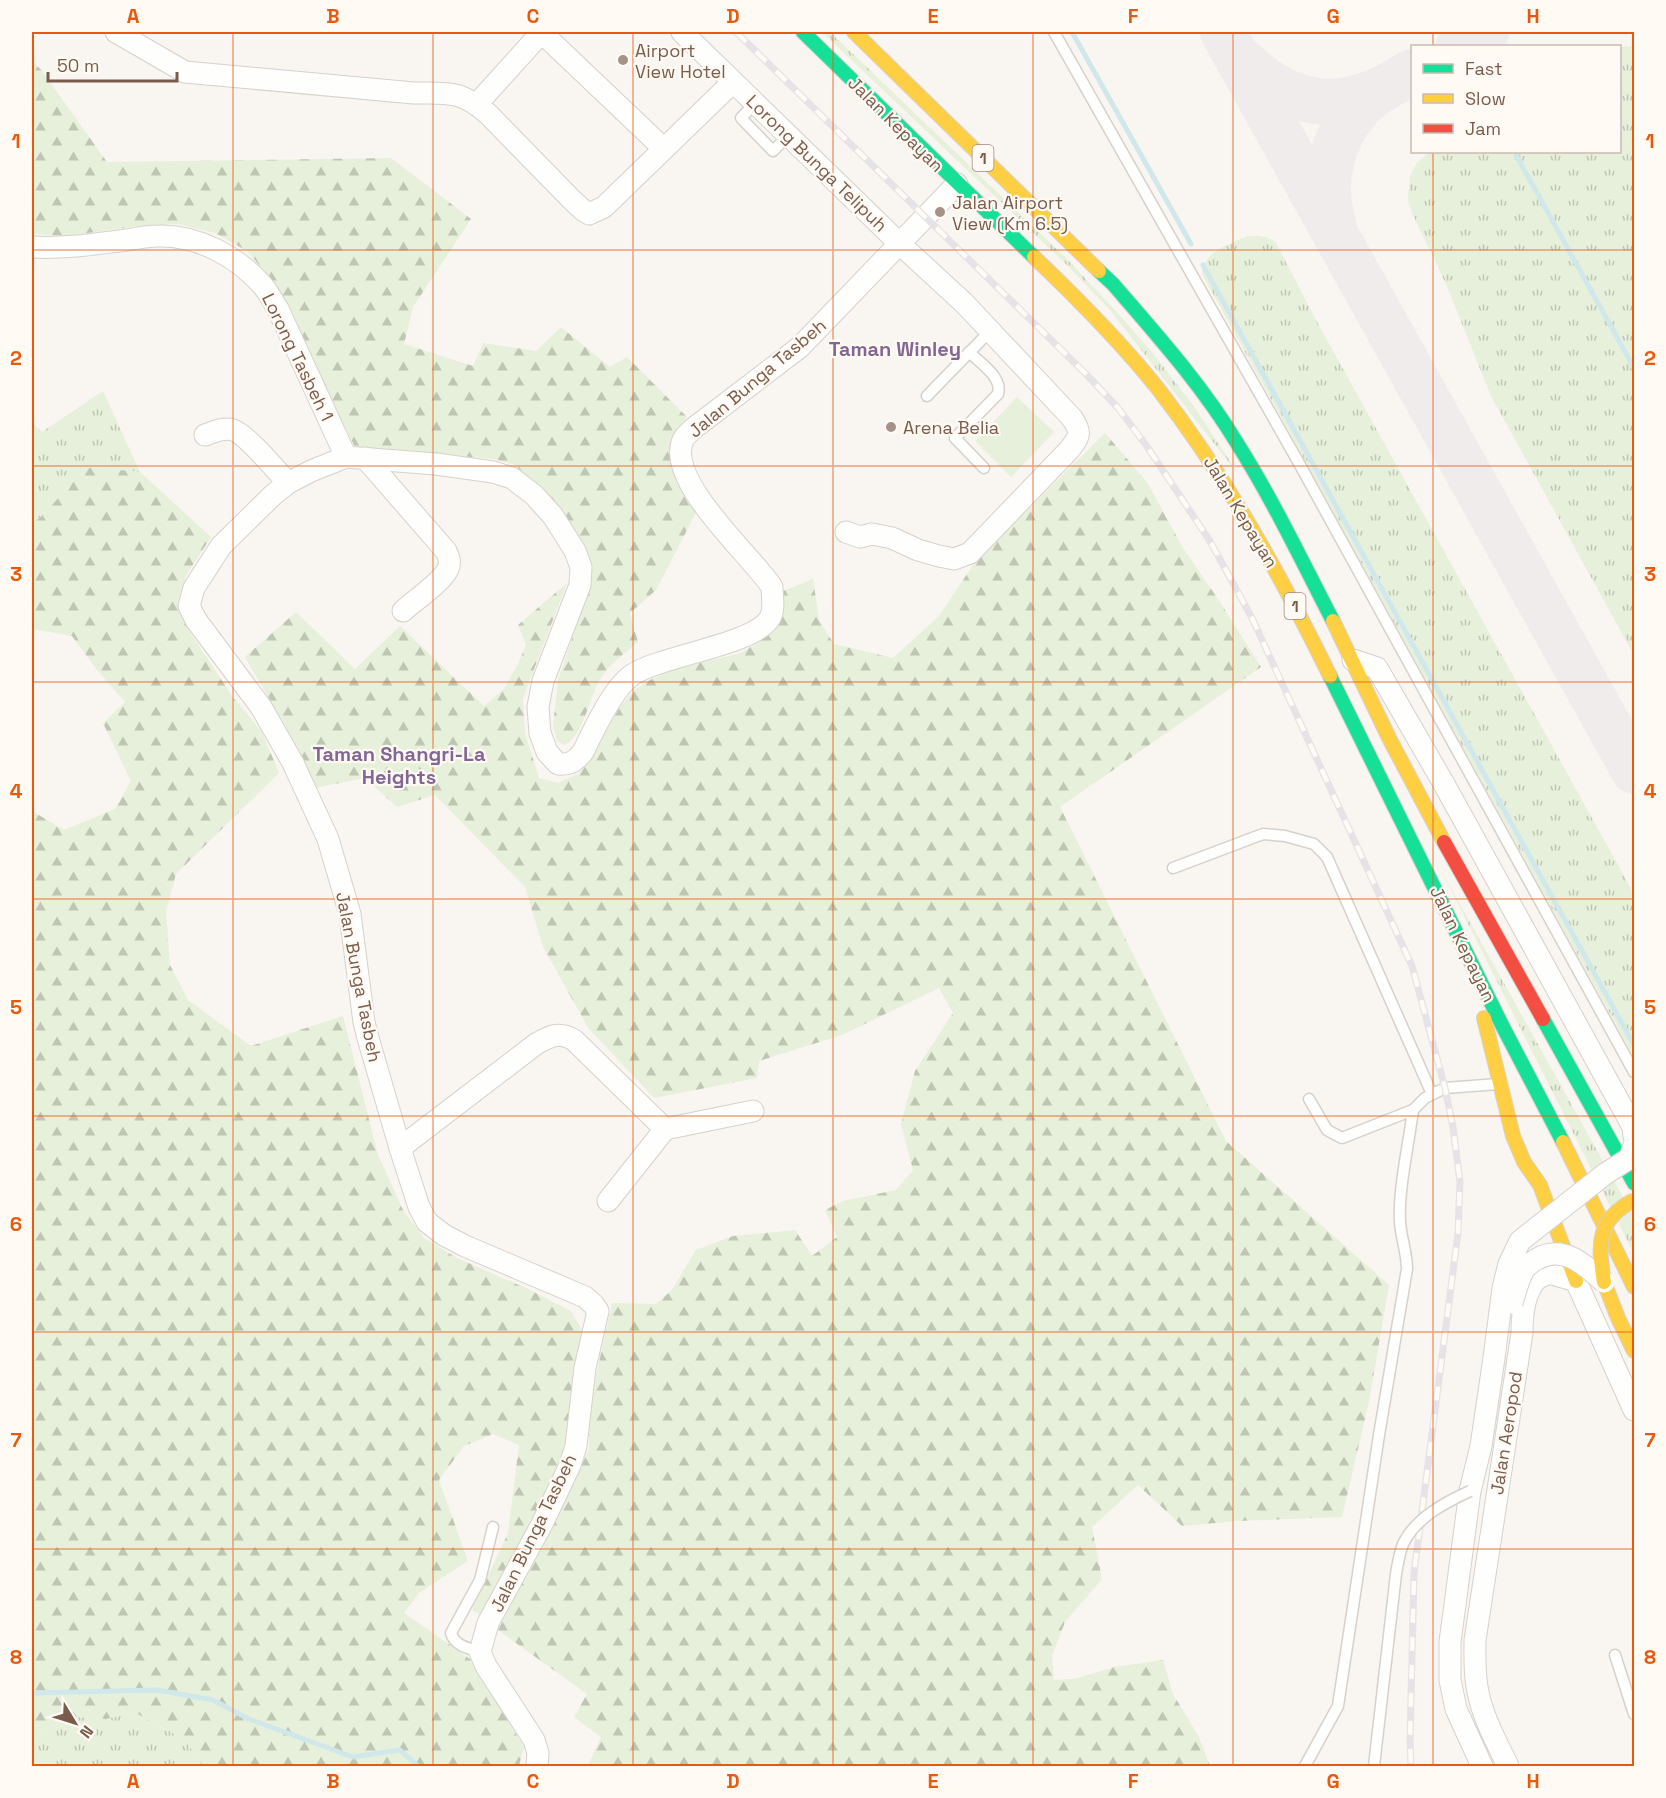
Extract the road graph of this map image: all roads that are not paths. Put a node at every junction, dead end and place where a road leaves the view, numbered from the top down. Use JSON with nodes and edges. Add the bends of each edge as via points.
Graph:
{"nodes":[{"id":1,"x":116,"y":32,"type":"edge"},
{"id":2,"x":682,"y":32,"type":"edge"},
{"id":3,"x":803,"y":32,"type":"edge"},
{"id":4,"x":854,"y":32,"type":"edge"},
{"id":5,"x":1054,"y":32,"type":"edge"},
{"id":6,"x":535,"y":34,"type":"edge"},
{"id":7,"x":733,"y":82,"type":"junction"},
{"id":8,"x":477,"y":104,"type":"junction"},
{"id":9,"x":663,"y":148,"type":"junction"},
{"id":10,"x":957,"y":184,"type":"junction"},
{"id":11,"x":901,"y":244,"type":"junction"},
{"id":12,"x":32,"y":248,"type":"edge"},
{"id":13,"x":990,"y":330,"type":"junction"},
{"id":14,"x":969,"y":352,"type":"junction"},
{"id":15,"x":927,"y":396,"type":"dead end"},
{"id":16,"x":205,"y":435,"type":"dead end"},
{"id":17,"x":356,"y":457,"type":"junction"},
{"id":18,"x":984,"y":468,"type":"dead end"},
{"id":19,"x":288,"y":483,"type":"junction"},
{"id":20,"x":846,"y":532,"type":"dead end"},
{"id":21,"x":403,"y":611,"type":"dead end"},
{"id":22,"x":1353,"y":660,"type":"junction"},
{"id":23,"x":1173,"y":868,"type":"dead end"},
{"id":24,"x":1457,"y":934,"type":"junction"},
{"id":25,"x":1502,"y":1024,"type":"junction"},
{"id":26,"x":1635,"y":1072,"type":"edge"},
{"id":27,"x":1501,"y":1084,"type":"junction"},
{"id":28,"x":1432,"y":1094,"type":"junction"},
{"id":29,"x":1310,"y":1099,"type":"dead end"},
{"id":30,"x":753,"y":1110,"type":"dead end"},
{"id":31,"x":1413,"y":1110,"type":"junction"},
{"id":32,"x":665,"y":1129,"type":"junction"},
{"id":33,"x":1635,"y":1136,"type":"edge"},
{"id":34,"x":1635,"y":1145,"type":"edge"},
{"id":35,"x":400,"y":1148,"type":"junction"},
{"id":36,"x":1635,"y":1183,"type":"edge"},
{"id":37,"x":1540,"y":1185,"type":"junction"},
{"id":38,"x":1635,"y":1200,"type":"edge"},
{"id":39,"x":608,"y":1201,"type":"dead end"},
{"id":40,"x":1576,"y":1281,"type":"junction"},
{"id":41,"x":1604,"y":1282,"type":"junction"},
{"id":42,"x":1635,"y":1287,"type":"edge"},
{"id":43,"x":1635,"y":1351,"type":"edge"},
{"id":44,"x":1494,"y":1358,"type":"junction"},
{"id":45,"x":1635,"y":1410,"type":"edge"},
{"id":46,"x":1470,"y":1491,"type":"junction"},
{"id":47,"x":493,"y":1527,"type":"dead end"},
{"id":48,"x":480,"y":1652,"type":"junction"},
{"id":49,"x":1615,"y":1655,"type":"dead end"},
{"id":50,"x":1635,"y":1714,"type":"edge"},
{"id":51,"x":537,"y":1767,"type":"edge"},
{"id":52,"x":1305,"y":1767,"type":"edge"},
{"id":53,"x":1374,"y":1767,"type":"edge"},
{"id":54,"x":1482,"y":1767,"type":"edge"},
{"id":55,"x":1508,"y":1767,"type":"edge"}],
"edges":[{"from":1,"to":8,"type":"street","via":[[185,72],[447,93],[462,95]]},
{"from":2,"to":7,"type":"street","name":"Lorong Bunga Telipuh"},
{"from":3,"to":10,"type":"highway","name":"Jalan Kepayan","number":"1"},
{"from":4,"to":22,"type":"highway","name":"Jalan Kepayan","number":"1","via":[[1113,284],[1190,374],[1254,470]]},
{"from":5,"to":26,"type":"lane"},
{"from":6,"to":8,"type":"street"},
{"from":6,"to":9,"type":"street"},
{"from":7,"to":9,"type":"street"},
{"from":7,"to":11,"type":"street","name":"Lorong Bunga Telipuh"},
{"from":8,"to":9,"type":"street","via":[[590,214],[604,207]]},
{"from":10,"to":11,"type":"street","name":"Jalan Bunga Tasbeh"},
{"from":10,"to":24,"type":"highway","name":"Jalan Kepayan","number":"1","via":[[1081,302],[1133,359],[1231,491],[1307,628]]},
{"from":11,"to":13,"type":"street"},
{"from":11,"to":17,"type":"street","name":"Jalan Bunga Tasbeh","via":[[800,347],[684,439],[684,473],[694,493],[772,587],[770,618],[748,635],[669,660],[622,682],[583,752],[568,765],[558,764],[547,752],[537,707],[580,585],[581,567],[575,551],[553,516],[512,478],[493,472]]},
{"from":12,"to":17,"type":"street","name":"Lorong Tasbeh 1","via":[[68,248],[159,236],[189,239],[232,259],[264,287],[278,309]]},
{"from":13,"to":14,"type":"lane"},
{"from":13,"to":20,"type":"street","via":[[1072,418],[1079,428],[1078,438],[969,553],[954,559],[918,550],[892,538],[872,534],[860,537]]},
{"from":14,"to":15,"type":"lane"},
{"from":14,"to":18,"type":"lane","via":[[998,381],[1000,388],[955,438]]},
{"from":16,"to":19,"type":"street","via":[[222,429],[234,430]]},
{"from":17,"to":19,"type":"street","name":"Jalan Bunga Tasbeh"},
{"from":17,"to":21,"type":"street","name":"Lorong Tasbeh 1","via":[[450,558],[443,575]]},
{"from":19,"to":35,"type":"street","name":"Jalan Bunga Tasbeh","via":[[221,546],[203,571],[189,606],[261,707],[293,763],[328,839],[350,914],[364,1022]]},
{"from":22,"to":33,"type":"street","via":[[1377,668],[1633,1126]]},
{"from":22,"to":36,"type":"highway","name":"Jalan Kepayan","number":"1","via":[[1428,813]]},
{"from":23,"to":28,"type":"lane","via":[[1263,834],[1285,836],[1322,850]]},
{"from":24,"to":25,"type":"highway","name":"Jalan Kepayan","number":"1"},
{"from":24,"to":27,"type":"highway"},
{"from":25,"to":37,"type":"highway","via":[[1512,1062],[1554,1162]]},
{"from":25,"to":42,"type":"highway","name":"Jalan Kepayan","number":"1"},
{"from":27,"to":28,"type":"lane","via":[[1445,1088]]},
{"from":27,"to":37,"type":"highway","via":[[1506,1115],[1522,1159]]},
{"from":28,"to":31,"type":"lane"},
{"from":29,"to":31,"type":"lane","via":[[1327,1130],[1342,1138]]},
{"from":30,"to":32,"type":"street"},
{"from":31,"to":52,"type":"lane","via":[[1400,1205],[1407,1269],[1338,1706]]},
{"from":32,"to":35,"type":"street","via":[[574,1040],[556,1035],[536,1044]]},
{"from":32,"to":39,"type":"street"},
{"from":34,"to":44,"type":"street","bridge":true,"via":[[1630,1158],[1520,1241],[1503,1288]]},
{"from":35,"to":48,"type":"street","name":"Jalan Bunga Tasbeh","via":[[427,1222],[465,1246],[585,1297],[598,1311],[570,1465],[488,1623]]},
{"from":37,"to":40,"type":"highway"},
{"from":38,"to":41,"type":"highway","bridge":true,"via":[[1613,1212],[1599,1240]]},
{"from":40,"to":45,"type":"street"},
{"from":40,"to":55,"type":"street","name":"Jalan Aeropod","via":[[1549,1273],[1536,1280],[1528,1296],[1480,1602],[1475,1640],[1478,1694]]},
{"from":41,"to":43,"type":"highway"},
{"from":41,"to":44,"type":"street","bridge":true,"via":[[1567,1255],[1541,1257],[1532,1262],[1524,1269]]},
{"from":44,"to":46,"type":"street"},
{"from":46,"to":53,"type":"lane","bridge":true,"via":[[1432,1512],[1403,1544],[1396,1574]]},
{"from":46,"to":54,"type":"street","via":[[1450,1642],[1450,1680],[1456,1709]]},
{"from":47,"to":48,"type":"lane","via":[[480,1580],[451,1633],[458,1644]]},
{"from":48,"to":51,"type":"street","via":[[534,1740]]},
{"from":49,"to":50,"type":"lane"}]}
